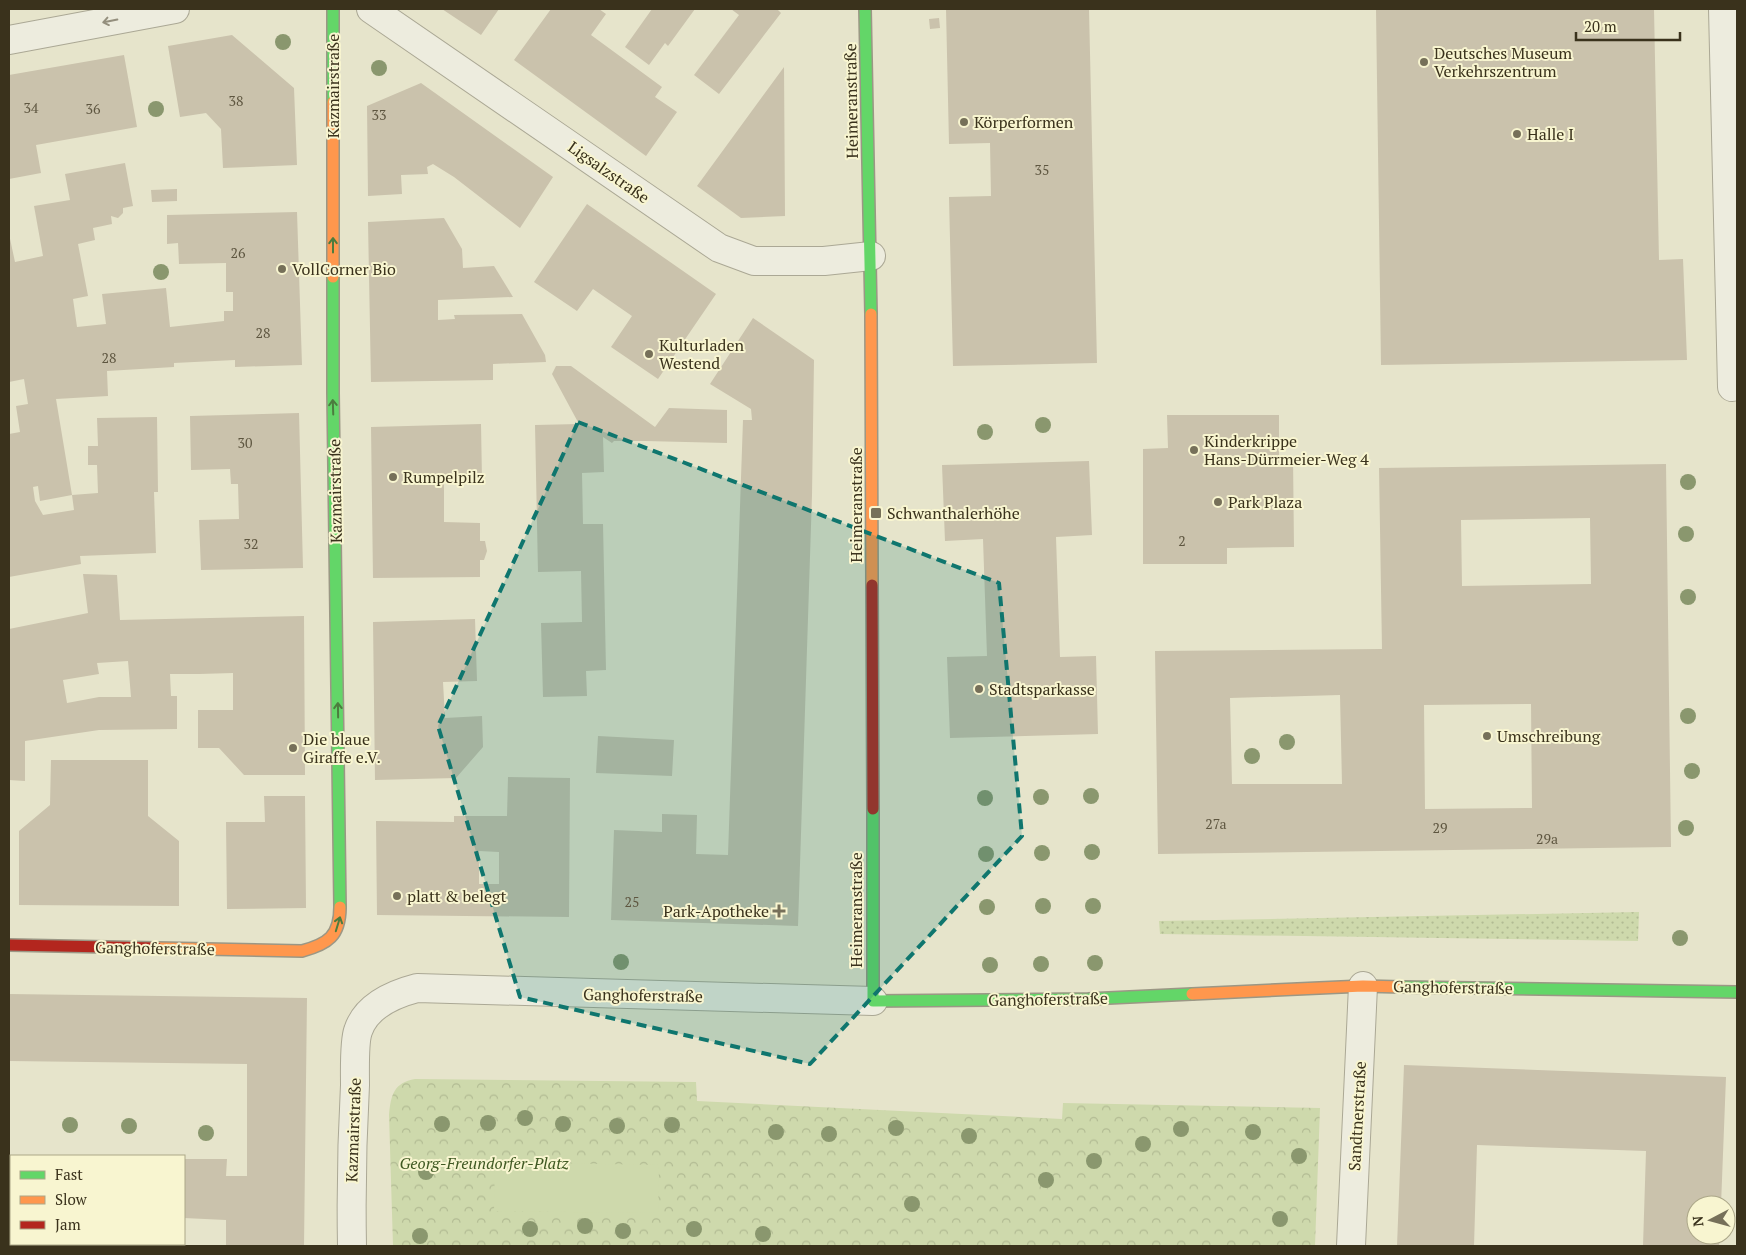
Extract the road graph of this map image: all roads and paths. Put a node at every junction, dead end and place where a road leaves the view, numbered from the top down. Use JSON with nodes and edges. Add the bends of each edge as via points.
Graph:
{"nodes":[{"id":1,"x":175,"y":9,"type":"edge"},
{"id":2,"x":333,"y":9,"type":"edge"},
{"id":3,"x":371,"y":9,"type":"edge"},
{"id":4,"x":865,"y":9,"type":"edge"},
{"id":5,"x":1723,"y":9,"type":"edge"},
{"id":6,"x":9,"y":40,"type":"edge"},
{"id":7,"x":871,"y":256,"type":"junction"},
{"id":8,"x":1732,"y":387,"type":"dead end"},
{"id":9,"x":9,"y":945,"type":"edge"},
{"id":10,"x":302,"y":952,"type":"joint"},
{"id":11,"x":1363,"y":986,"type":"junction"},
{"id":12,"x":1737,"y":992,"type":"edge"},
{"id":13,"x":873,"y":1002,"type":"junction"},
{"id":14,"x":367,"y":1016,"type":"joint"},
{"id":15,"x":352,"y":1246,"type":"edge"},
{"id":16,"x":1351,"y":1246,"type":"edge"}],
"edges":[{"from":1,"to":6,"type":"street","one_way":true},
{"from":10,"to":2,"type":"street","name":"Kazmairstraße","one_way":true,"via":[[329,941],[339,926],[340,910],[333,393]]},
{"from":3,"to":7,"type":"street","name":"Ligsalzstraße","via":[[719,248],[754,261],[824,261]]},
{"from":4,"to":7,"type":"street","name":"Heimeranstraße"},
{"from":5,"to":8,"type":"street"},
{"from":7,"to":13,"type":"street","name":"Heimeranstraße"},
{"from":9,"to":10,"type":"street","name":"Ganghoferstraße"},
{"from":11,"to":12,"type":"street","name":"Ganghoferstraße"},
{"from":11,"to":13,"type":"street","name":"Ganghoferstraße","via":[[1088,999]]},
{"from":11,"to":16,"type":"street","name":"Sandtnerstraße"},
{"from":13,"to":14,"type":"street","name":"Ganghoferstraße","via":[[418,988],[399,992]]},
{"from":14,"to":15,"type":"street","name":"Kazmairstraße","via":[[358,1032],[356,1061]]}]}
